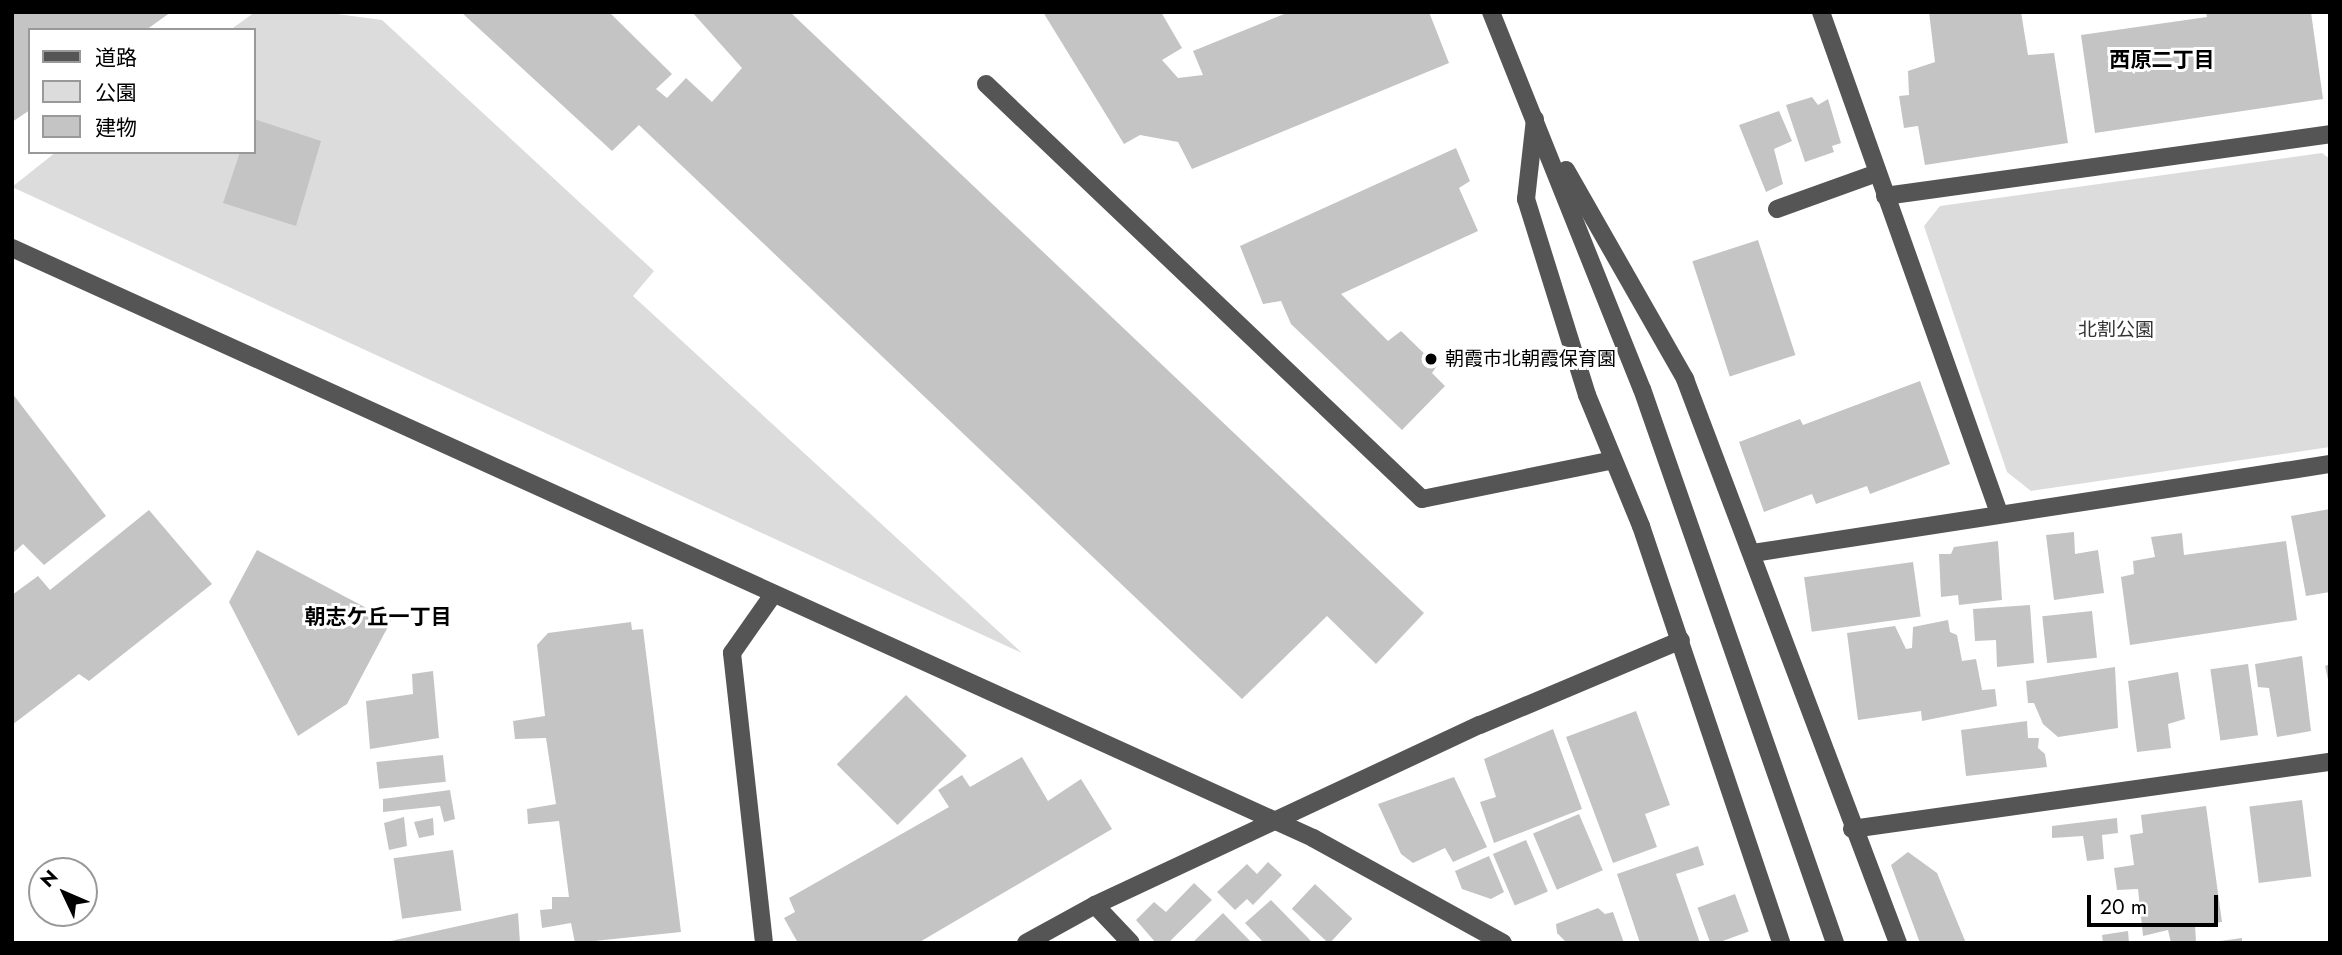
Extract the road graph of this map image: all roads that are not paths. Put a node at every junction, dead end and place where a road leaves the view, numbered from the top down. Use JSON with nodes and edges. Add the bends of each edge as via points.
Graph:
{"nodes":[{"id":1,"x":1491,"y":12,"type":"edge"},
{"id":2,"x":1821,"y":12,"type":"edge"},
{"id":3,"x":986,"y":85,"type":"dead end"},
{"id":4,"x":1535,"y":115,"type":"junction"},
{"id":5,"x":2330,"y":134,"type":"edge"},
{"id":6,"x":1877,"y":173,"type":"junction"},
{"id":7,"x":1885,"y":196,"type":"junction"},
{"id":8,"x":1777,"y":209,"type":"dead end"},
{"id":9,"x":12,"y":248,"type":"edge"},
{"id":10,"x":1613,"y":460,"type":"junction"},
{"id":11,"x":2330,"y":464,"type":"edge"},
{"id":12,"x":1999,"y":513,"type":"junction"},
{"id":13,"x":1753,"y":554,"type":"junction"},
{"id":14,"x":772,"y":596,"type":"junction"},
{"id":15,"x":1681,"y":640,"type":"junction"},
{"id":16,"x":2330,"y":762,"type":"edge"},
{"id":17,"x":1273,"y":820,"type":"junction"},
{"id":18,"x":1852,"y":829,"type":"junction"},
{"id":19,"x":1095,"y":905,"type":"junction"},
{"id":20,"x":764,"y":943,"type":"edge"},
{"id":21,"x":1026,"y":943,"type":"edge"},
{"id":22,"x":1131,"y":943,"type":"edge"},
{"id":23,"x":1503,"y":943,"type":"edge"},
{"id":24,"x":1781,"y":943,"type":"edge"},
{"id":25,"x":1835,"y":943,"type":"edge"},
{"id":26,"x":1898,"y":943,"type":"edge"}],
"edges":[{"from":1,"to":4,"type":"street"},
{"from":2,"to":6,"type":"street"},
{"from":3,"to":10,"type":"street","via":[[1422,499]]},
{"from":4,"to":10,"type":"street","via":[[1526,199],[1587,395]]},
{"from":4,"to":13,"type":"street","via":[[1685,379]]},
{"from":4,"to":25,"type":"street","via":[[1642,389]]},
{"from":5,"to":7,"type":"street"},
{"from":6,"to":7,"type":"street"},
{"from":6,"to":8,"type":"street"},
{"from":7,"to":12,"type":"street"},
{"from":9,"to":14,"type":"street"},
{"from":10,"to":15,"type":"street"},
{"from":11,"to":12,"type":"street"},
{"from":12,"to":13,"type":"street"},
{"from":13,"to":18,"type":"street"},
{"from":14,"to":17,"type":"street"},
{"from":14,"to":20,"type":"street","via":[[732,653]]},
{"from":15,"to":17,"type":"street","via":[[1480,724]]},
{"from":15,"to":24,"type":"street"},
{"from":16,"to":18,"type":"street"},
{"from":17,"to":19,"type":"street"},
{"from":17,"to":23,"type":"street"},
{"from":18,"to":26,"type":"street"},
{"from":19,"to":21,"type":"street"},
{"from":19,"to":22,"type":"street"}]}
